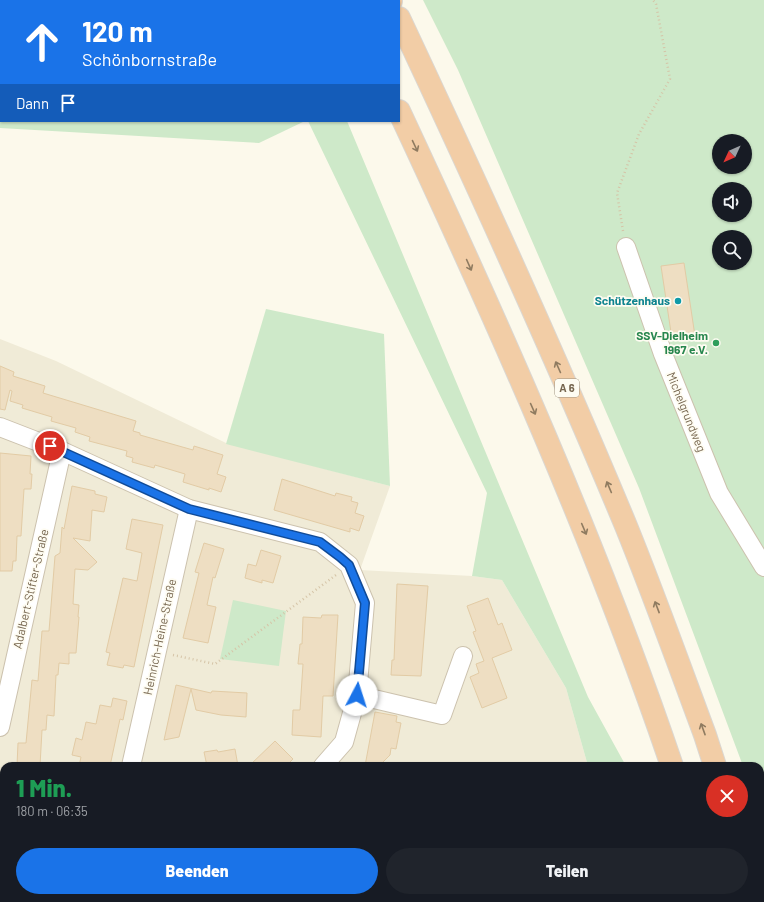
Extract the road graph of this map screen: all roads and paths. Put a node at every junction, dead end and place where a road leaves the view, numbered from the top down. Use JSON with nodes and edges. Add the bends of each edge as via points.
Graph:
{"nodes":[{"id":1,"x":653,"y":0,"type":"edge"},
{"id":2,"x":400,"y":20,"type":"edge"},
{"id":3,"x":400,"y":113,"type":"edge"},
{"id":4,"x":626,"y":247,"type":"joint"},
{"id":5,"x":0,"y":427,"type":"edge"},
{"id":6,"x":62,"y":451,"type":"junction"},
{"id":7,"x":189,"y":509,"type":"junction"},
{"id":8,"x":349,"y":565,"type":"junction"},
{"id":9,"x":764,"y":567,"type":"edge"},
{"id":10,"x":158,"y":652,"type":"junction"},
{"id":11,"x":463,"y":656,"type":"dead end"},
{"id":12,"x":357,"y":695,"type":"junction"},
{"id":13,"x":0,"y":727,"type":"edge"},
{"id":14,"x":132,"y":762,"type":"edge"},
{"id":15,"x":326,"y":762,"type":"edge"},
{"id":16,"x":671,"y":762,"type":"edge"},
{"id":17,"x":714,"y":762,"type":"edge"}],
"edges":[{"from":1,"to":4,"type":"path","via":[[656,4],[670,79],[639,134],[617,193]]},
{"from":17,"to":2,"type":"highway","number":"A 6","one_way":true,"via":[[626,528],[580,418],[459,145]]},
{"from":3,"to":16,"type":"highway","one_way":true,"via":[[539,423],[588,539]]},
{"from":4,"to":9,"type":"street","name":"Michelgrundweg","via":[[663,354],[719,493]]},
{"from":5,"to":6,"type":"street"},
{"from":6,"to":7,"type":"street"},
{"from":6,"to":13,"type":"street","name":"Adalbert-Stifter-Straße"},
{"from":7,"to":8,"type":"street","via":[[320,542]]},
{"from":7,"to":10,"type":"street","name":"Heinrich-Heine-Straße"},
{"from":8,"to":10,"type":"path","via":[[215,664]]},
{"from":8,"to":12,"type":"street","via":[[365,603]]},
{"from":10,"to":14,"type":"street","name":"Heinrich-Heine-Straße"},
{"from":11,"to":12,"type":"street","via":[[442,715]]},
{"from":12,"to":15,"type":"street","via":[[344,742]]}]}
